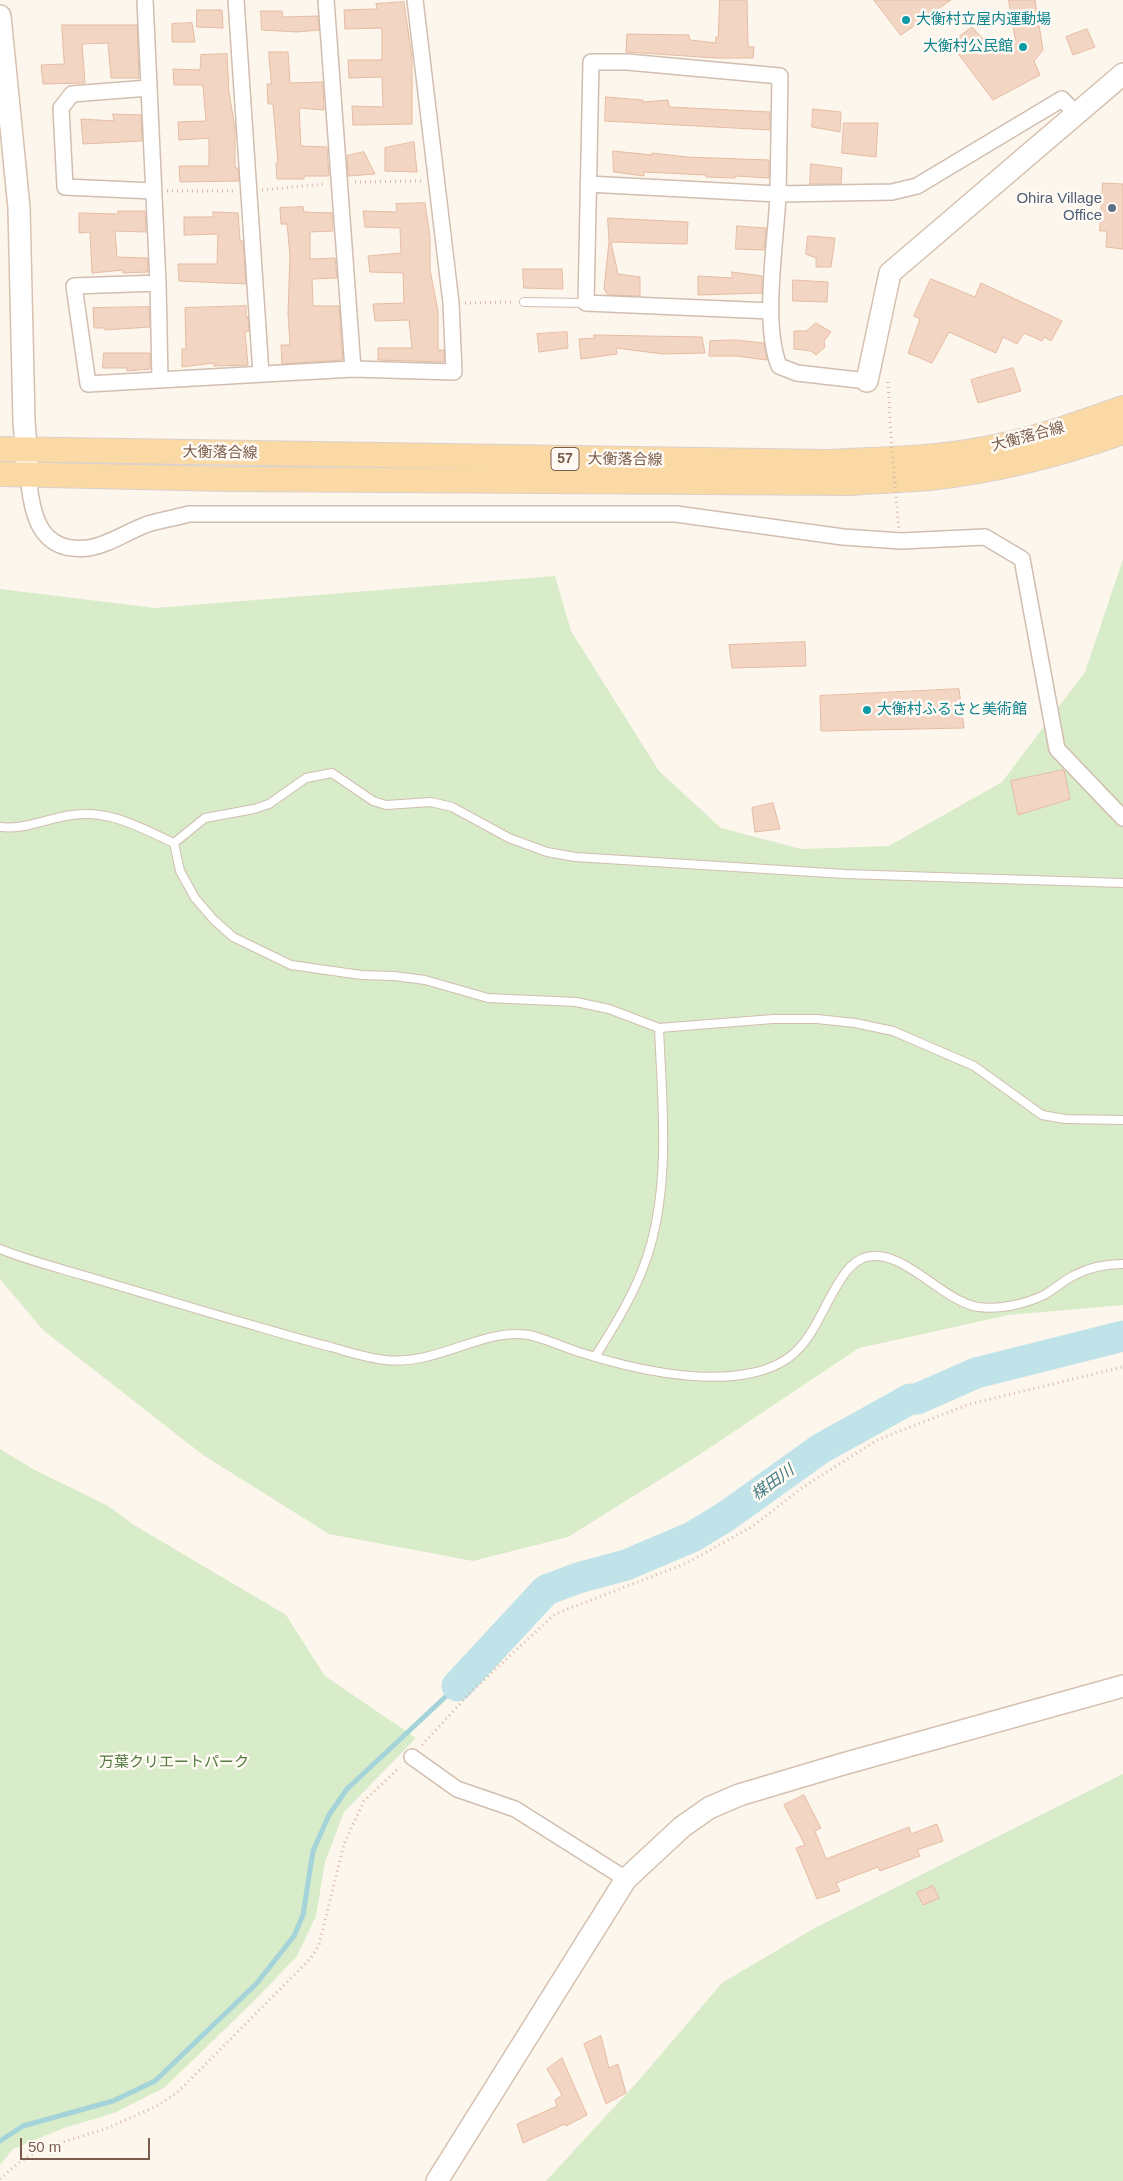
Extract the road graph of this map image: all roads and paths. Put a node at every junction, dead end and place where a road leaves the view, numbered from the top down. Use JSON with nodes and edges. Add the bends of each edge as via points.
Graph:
{"nodes":[{"id":1,"x":145,"y":0,"type":"edge"},
{"id":2,"x":236,"y":0,"type":"edge"},
{"id":3,"x":326,"y":0,"type":"edge"},
{"id":4,"x":415,"y":0,"type":"edge"},
{"id":5,"x":0,"y":16,"type":"edge"},
{"id":6,"x":1123,"y":74,"type":"edge"},
{"id":7,"x":149,"y":88,"type":"junction"},
{"id":8,"x":1076,"y":114,"type":"junction"},
{"id":9,"x":436,"y":180,"type":"junction"},
{"id":10,"x":340,"y":183,"type":"junction"},
{"id":11,"x":588,"y":184,"type":"junction"},
{"id":12,"x":153,"y":191,"type":"junction"},
{"id":13,"x":249,"y":191,"type":"junction"},
{"id":14,"x":778,"y":194,"type":"junction"},
{"id":15,"x":158,"y":283,"type":"junction"},
{"id":16,"x":524,"y":302,"type":"joint"},
{"id":17,"x":451,"y":303,"type":"junction"},
{"id":18,"x":586,"y":303,"type":"junction"},
{"id":19,"x":771,"y":311,"type":"junction"},
{"id":20,"x":353,"y":369,"type":"junction"},
{"id":21,"x":262,"y":374,"type":"junction"},
{"id":22,"x":160,"y":380,"type":"junction"},
{"id":23,"x":877,"y":382,"type":"junction"},
{"id":24,"x":1123,"y":408,"type":"edge"},
{"id":25,"x":1123,"y":432,"type":"edge"},
{"id":26,"x":0,"y":449,"type":"edge"},
{"id":27,"x":26,"y":449,"type":"junction"},
{"id":28,"x":0,"y":474,"type":"edge"},
{"id":29,"x":28,"y":474,"type":"junction"},
{"id":30,"x":899,"y":531,"type":"dead end"},
{"id":31,"x":1123,"y":818,"type":"edge"},
{"id":32,"x":0,"y":827,"type":"edge"},
{"id":33,"x":174,"y":843,"type":"junction"},
{"id":34,"x":1123,"y":883,"type":"edge"},
{"id":35,"x":659,"y":1028,"type":"junction"},
{"id":36,"x":1123,"y":1120,"type":"edge"},
{"id":37,"x":0,"y":1249,"type":"edge"},
{"id":38,"x":1123,"y":1264,"type":"edge"},
{"id":39,"x":595,"y":1357,"type":"junction"},
{"id":40,"x":1123,"y":1367,"type":"edge"},
{"id":41,"x":1123,"y":1686,"type":"edge"},
{"id":42,"x":412,"y":1757,"type":"junction"},
{"id":43,"x":626,"y":1878,"type":"junction"},
{"id":44,"x":0,"y":2179,"type":"edge"},
{"id":45,"x":437,"y":2181,"type":"edge"}],
"edges":[{"from":1,"to":7,"type":"street"},
{"from":2,"to":13,"type":"street"},
{"from":3,"to":10,"type":"street"},
{"from":4,"to":9,"type":"street"},
{"from":5,"to":27,"type":"street","via":[[19,208]]},
{"from":6,"to":8,"type":"street"},
{"from":7,"to":12,"type":"street"},
{"from":7,"to":12,"type":"street","via":[[72,94],[61,108],[65,186]]},
{"from":8,"to":14,"type":"street","via":[[1062,99],[917,186],[892,192]]},
{"from":8,"to":23,"type":"street","via":[[890,273]]},
{"from":9,"to":10,"type":"path"},
{"from":9,"to":17,"type":"street"},
{"from":10,"to":13,"type":"path"},
{"from":10,"to":20,"type":"street"},
{"from":11,"to":14,"type":"street"},
{"from":11,"to":14,"type":"street","via":[[591,62],[627,62],[780,76]]},
{"from":11,"to":18,"type":"street"},
{"from":12,"to":13,"type":"path"},
{"from":12,"to":15,"type":"street"},
{"from":13,"to":21,"type":"street"},
{"from":14,"to":19,"type":"street"},
{"from":15,"to":22,"type":"street"},
{"from":15,"to":22,"type":"street","via":[[74,286],[88,384]]},
{"from":16,"to":17,"type":"path"},
{"from":16,"to":18,"type":"lane"},
{"from":17,"to":20,"type":"street","via":[[454,372]]},
{"from":18,"to":19,"type":"street"},
{"from":19,"to":23,"type":"street","via":[[773,350],[779,366],[797,374]]},
{"from":20,"to":21,"type":"street"},
{"from":21,"to":22,"type":"street"},
{"from":23,"to":30,"type":"path","bridge":true,"via":[[891,437]]},
{"from":24,"to":27,"type":"main road","name":"大衡落合線","number":"57","via":[[1036,437],[984,449],[928,457],[828,462]]},
{"from":25,"to":29,"type":"main road","name":"大衡落合線","number":"57","via":[[1041,457],[987,469],[931,478],[850,483],[229,479]]},
{"from":26,"to":27,"type":"main road","name":"大衡落合線","number":"57"},
{"from":27,"to":29,"type":"street"},
{"from":28,"to":29,"type":"main road","name":"大衡落合線","number":"57"},
{"from":29,"to":31,"type":"street","via":[[30,503],[44,534],[71,547],[88,548],[148,524],[189,514],[676,514],[843,537],[902,540],[985,537],[1022,559],[1057,749]]},
{"from":32,"to":33,"type":"lane","via":[[34,825],[72,814],[95,814],[118,818]]},
{"from":33,"to":34,"type":"lane","via":[[205,818],[254,809],[268,804],[306,778],[332,773],[373,801],[386,805],[431,802],[452,807],[509,838],[547,852],[576,857],[845,874]]},
{"from":33,"to":35,"type":"lane","via":[[180,871],[195,898],[214,919],[233,937],[291,965],[425,980],[488,998],[576,1002],[609,1009]]},
{"from":35,"to":36,"type":"lane","via":[[817,1018],[865,1025],[893,1031],[974,1066],[1042,1115],[1065,1119]]},
{"from":35,"to":39,"type":"lane","via":[[663,1127],[658,1217],[640,1275]]},
{"from":37,"to":39,"type":"lane","via":[[311,1342],[384,1360],[424,1358],[507,1334],[529,1335]]},
{"from":38,"to":39,"type":"lane","via":[[1096,1267],[1024,1303],[981,1308],[959,1302],[902,1263],[883,1257],[862,1258],[847,1270],[830,1295],[813,1332],[802,1347],[769,1369],[724,1377],[689,1375]]},
{"from":40,"to":42,"type":"path","via":[[970,1404],[879,1439],[803,1487],[753,1526],[688,1562],[555,1614],[473,1690]]},
{"from":41,"to":43,"type":"street","via":[[739,1795],[709,1808],[682,1827]]},
{"from":42,"to":43,"type":"street","via":[[457,1789],[515,1809]]},
{"from":42,"to":44,"type":"path","via":[[364,1801],[344,1844],[319,1945],[311,1958],[180,2091],[159,2105],[108,2128],[40,2149]]},
{"from":43,"to":45,"type":"street"}]}
